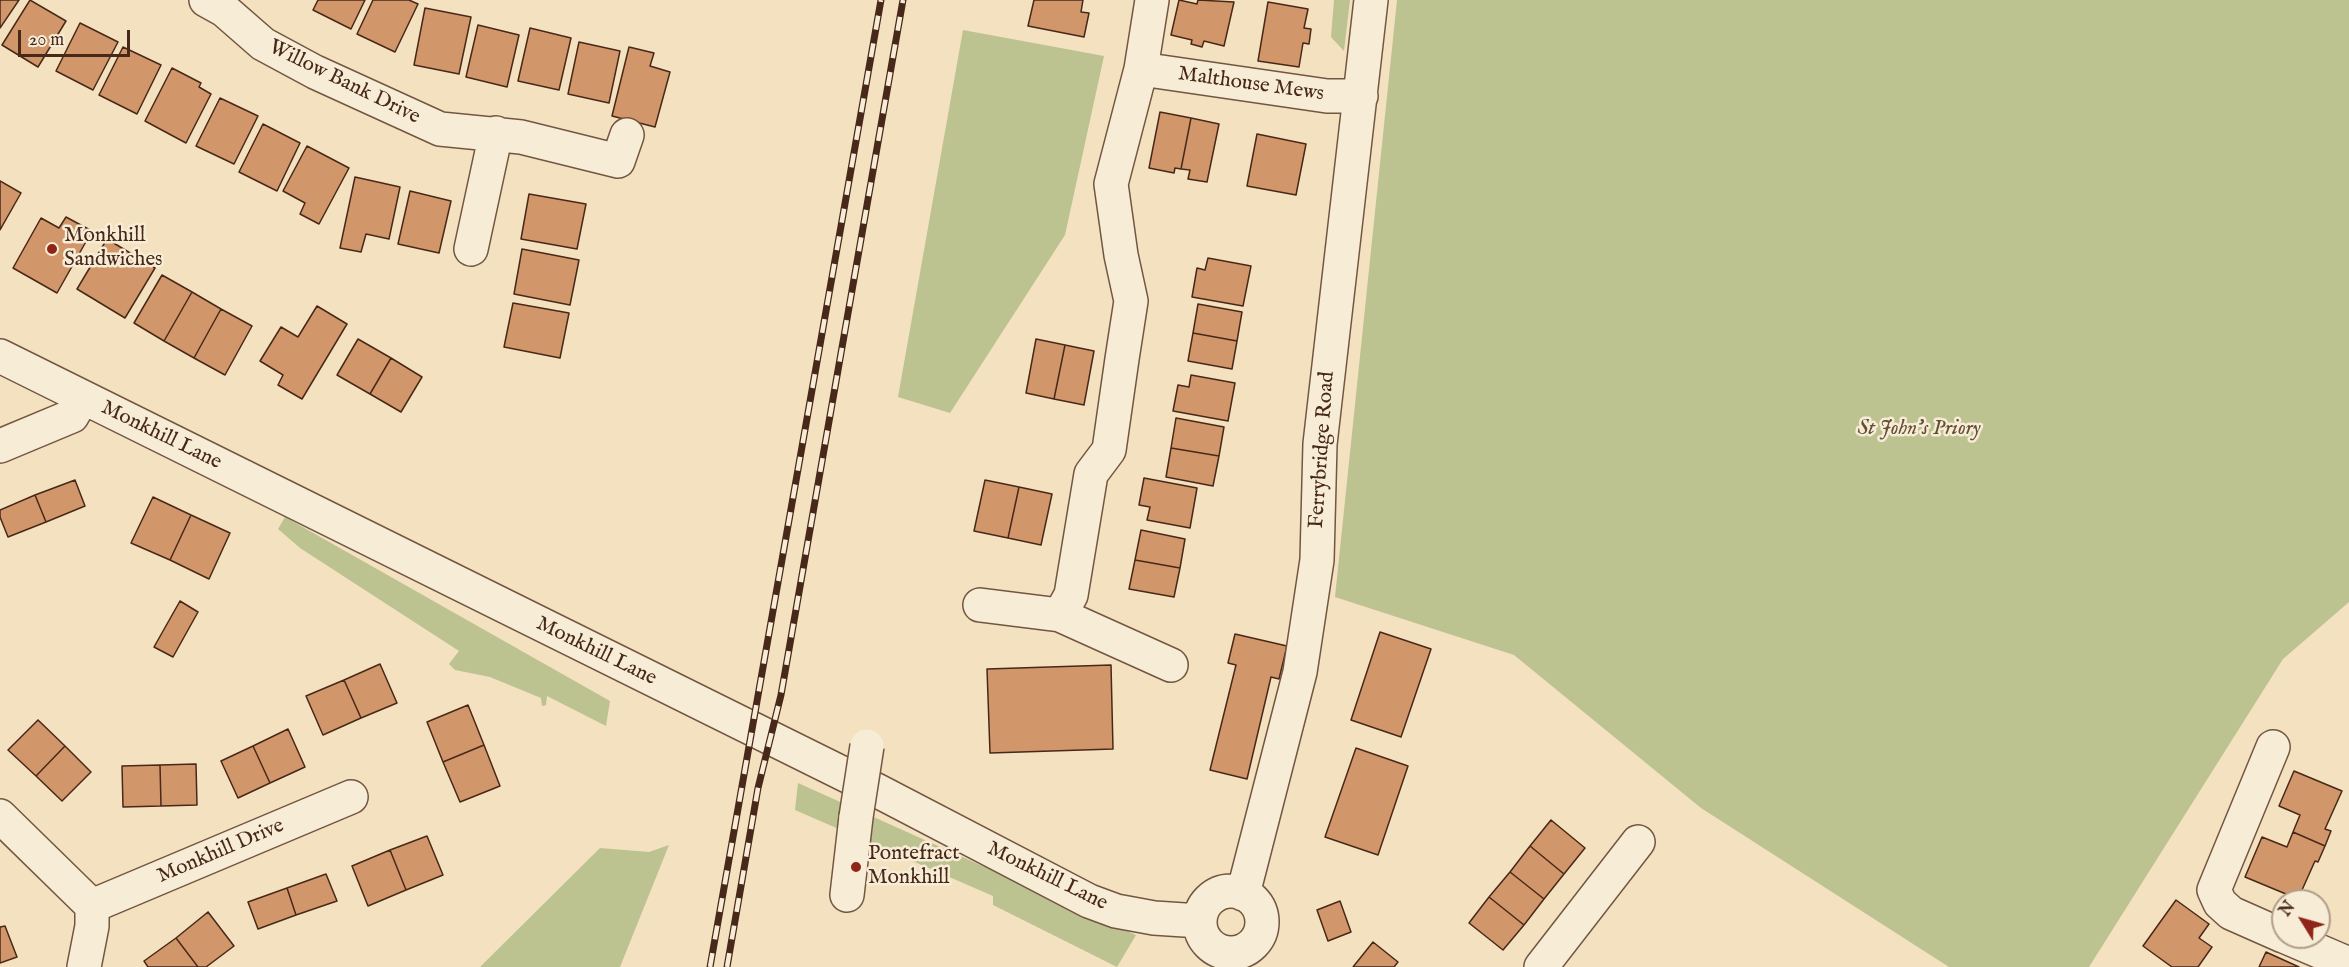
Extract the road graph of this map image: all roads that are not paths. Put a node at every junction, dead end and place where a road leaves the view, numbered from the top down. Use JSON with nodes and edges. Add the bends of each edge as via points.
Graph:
{"nodes":[{"id":1,"x":206,"y":0,"type":"edge"},
{"id":2,"x":1152,"y":0,"type":"edge"},
{"id":3,"x":1371,"y":0,"type":"edge"},
{"id":4,"x":1141,"y":69,"type":"junction"},
{"id":5,"x":1361,"y":96,"type":"junction"},
{"id":6,"x":508,"y":135,"type":"junction"},
{"id":7,"x":627,"y":135,"type":"dead end"},
{"id":8,"x":471,"y":249,"type":"dead end"},
{"id":9,"x":0,"y":356,"type":"edge"},
{"id":10,"x":83,"y":398,"type":"junction"},
{"id":11,"x":0,"y":446,"type":"edge"},
{"id":12,"x":980,"y":605,"type":"dead end"},
{"id":13,"x":1060,"y":615,"type":"junction"},
{"id":14,"x":1171,"y":665,"type":"dead end"},
{"id":15,"x":867,"y":746,"type":"dead end"},
{"id":16,"x":2273,"y":747,"type":"dead end"},
{"id":17,"x":351,"y":797,"type":"dead end"},
{"id":18,"x":0,"y":816,"type":"edge"},
{"id":19,"x":1638,"y":842,"type":"dead end"},
{"id":20,"x":1243,"y":894,"type":"junction"},
{"id":21,"x":847,"y":895,"type":"dead end"},
{"id":22,"x":92,"y":906,"type":"junction"},
{"id":23,"x":1200,"y":921,"type":"junction"},
{"id":24,"x":2271,"y":930,"type":"edge"},
{"id":25,"x":2314,"y":949,"type":"edge"},
{"id":26,"x":1257,"y":956,"type":"edge"},
{"id":27,"x":2349,"y":964,"type":"edge"},
{"id":28,"x":84,"y":967,"type":"edge"},
{"id":29,"x":1541,"y":967,"type":"edge"}],
"edges":[{"from":1,"to":6,"type":"street","name":"Willow Bank Drive","via":[[224,10],[263,44],[440,129]]},
{"from":2,"to":4,"type":"street"},
{"from":3,"to":5,"type":"street","name":"Ferrybridge Road"},
{"from":4,"to":5,"type":"street","name":"Malthouse Mews","via":[[1327,96]]},
{"from":4,"to":13,"type":"street","via":[[1111,184],[1131,301],[1121,370],[1108,450],[1091,474],[1071,596]]},
{"from":5,"to":20,"type":"street","name":"Ferrybridge Road","via":[[1320,444],[1317,560],[1300,672]]},
{"from":6,"to":7,"type":"street","name":"Willow Bank Drive","via":[[618,161]]},
{"from":6,"to":8,"type":"street"},
{"from":9,"to":10,"type":"street","name":"Monkhill Lane"},
{"from":10,"to":11,"type":"street","via":[[72,416]]},
{"from":10,"to":23,"type":"street","name":"Monkhill Lane","via":[[878,791],[1089,901],[1154,918]]},
{"from":12,"to":13,"type":"street"},
{"from":13,"to":14,"type":"street"},
{"from":15,"to":21,"type":"street","bridge":true},
{"from":16,"to":24,"type":"street","via":[[2214,890],[2231,913]]},
{"from":17,"to":22,"type":"street","name":"Monkhill Drive"},
{"from":18,"to":22,"type":"street"},
{"from":19,"to":29,"type":"street"},
{"from":20,"to":23,"type":"street","via":[[1216,895],[1202,911]]},
{"from":20,"to":26,"type":"street","via":[[1253,900],[1262,918]]},
{"from":22,"to":28,"type":"street"},
{"from":23,"to":26,"type":"street","via":[[1201,932],[1214,948]]},
{"from":25,"to":27,"type":"street"}]}
